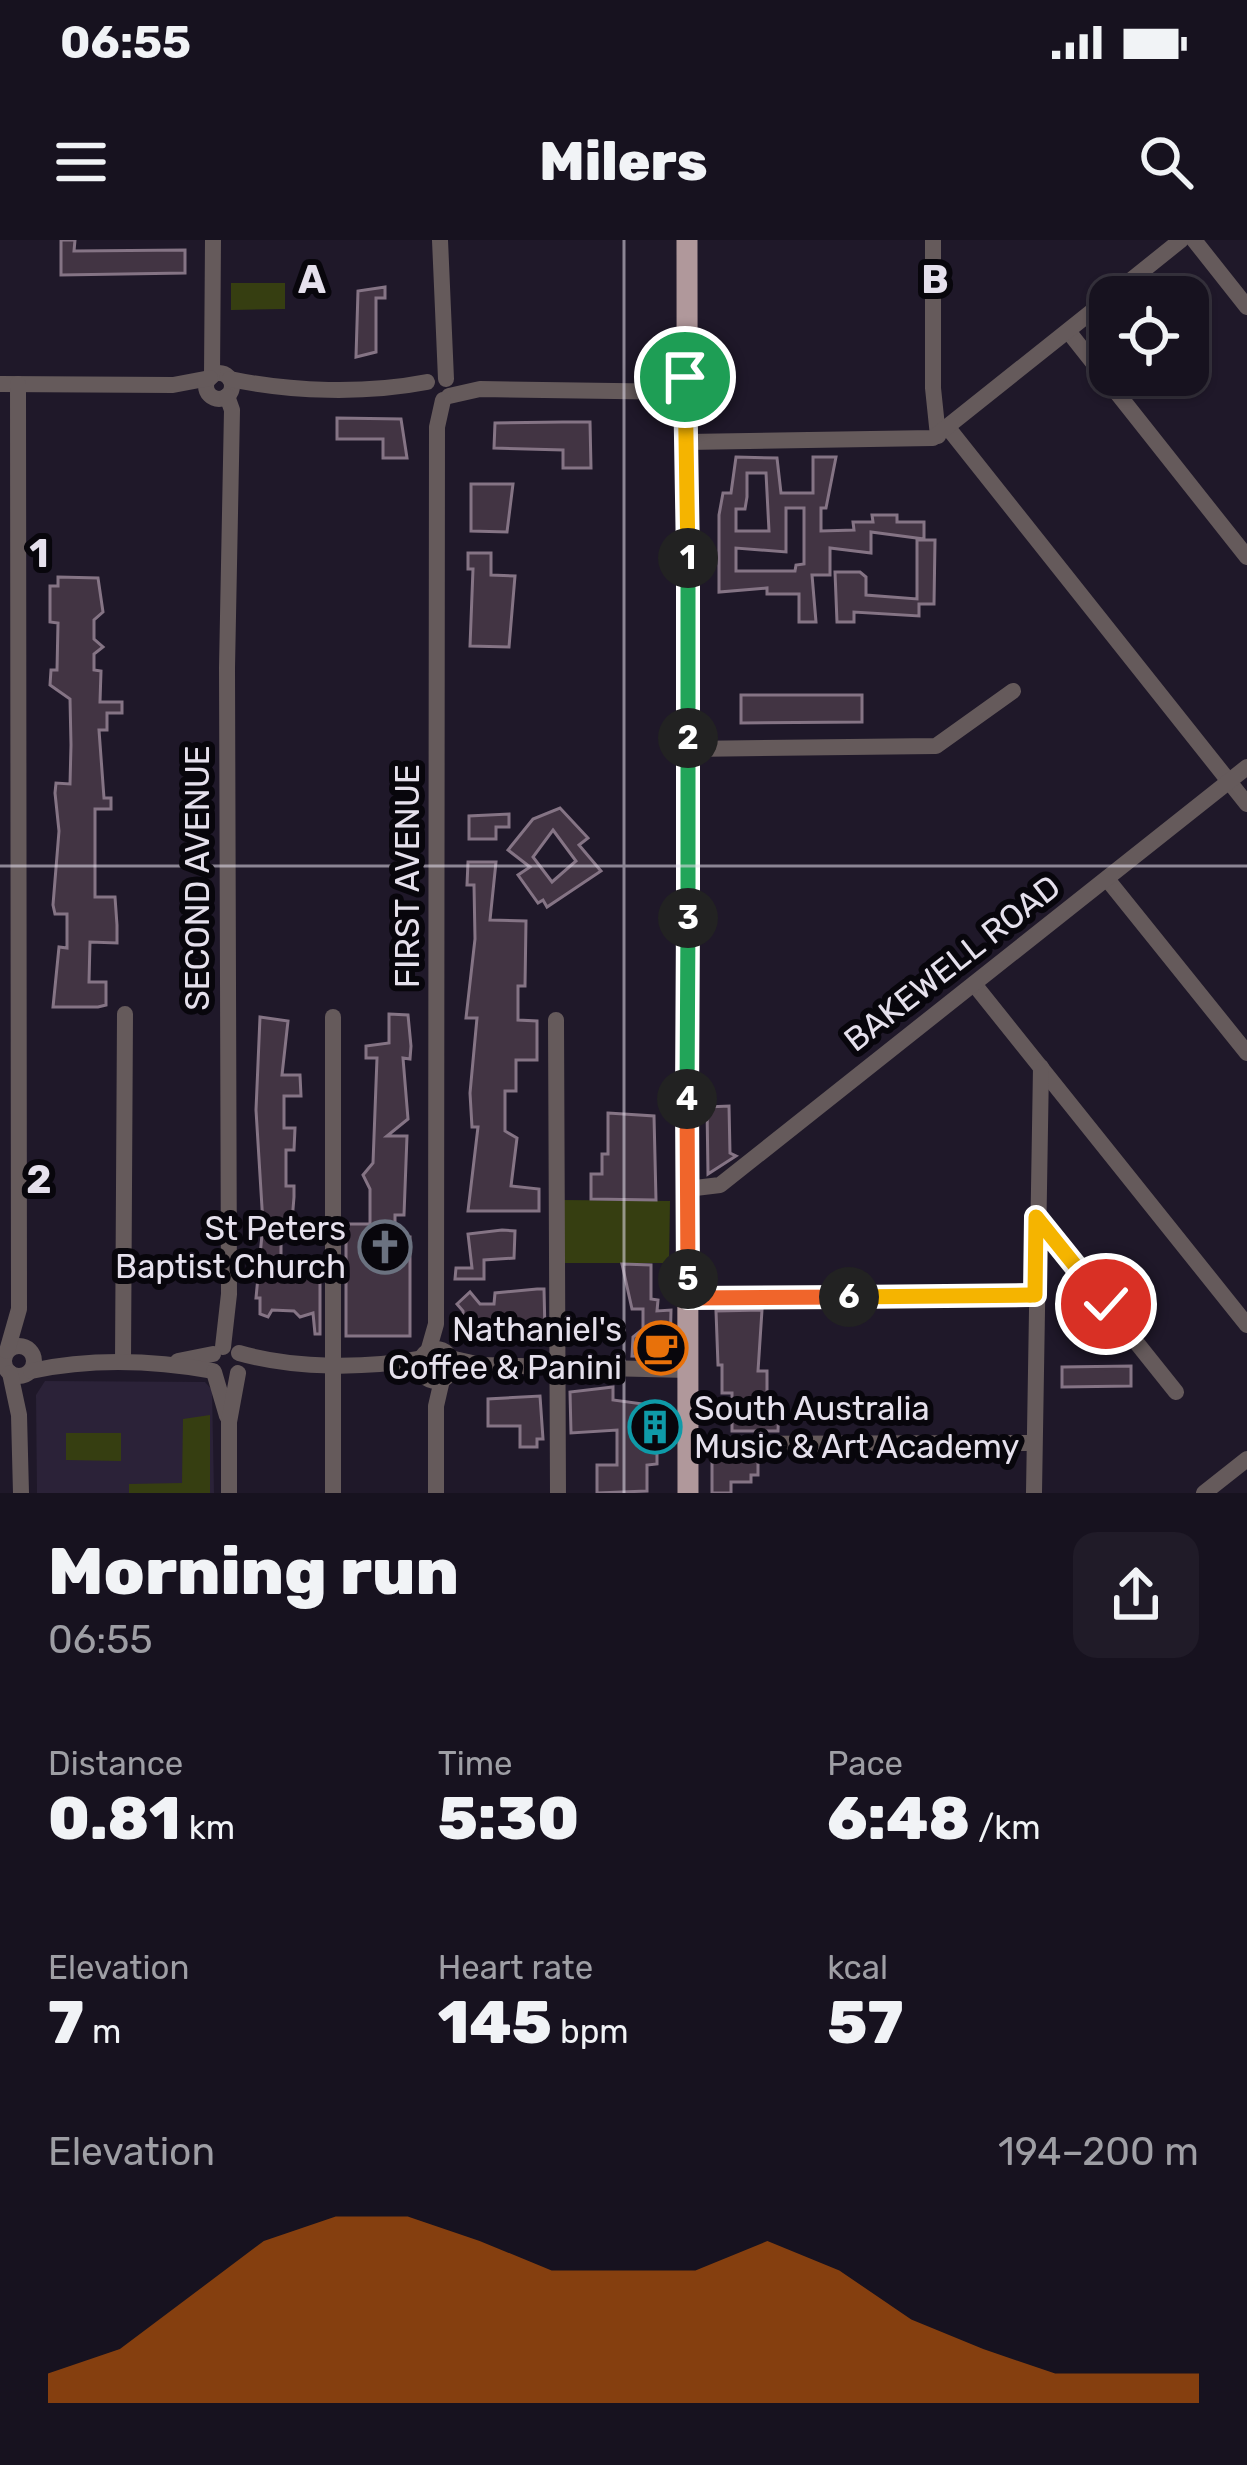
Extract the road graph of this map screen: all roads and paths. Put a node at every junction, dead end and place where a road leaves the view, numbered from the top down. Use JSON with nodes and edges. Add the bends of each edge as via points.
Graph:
{"nodes":[{"id":1,"x":213,"y":240,"type":"edge"},
{"id":2,"x":440,"y":240,"type":"edge"},
{"id":3,"x":687,"y":240,"type":"edge"},
{"id":4,"x":934,"y":240,"type":"edge"},
{"id":5,"x":1181,"y":240,"type":"edge"},
{"id":6,"x":1194,"y":240,"type":"edge"},
{"id":7,"x":1136,"y":276,"type":"edge"},
{"id":8,"x":1247,"y":307,"type":"edge"},
{"id":9,"x":1089,"y":314,"type":"edge"},
{"id":10,"x":1068,"y":331,"type":"junction"},
{"id":11,"x":9,"y":384,"type":"edge"},
{"id":12,"x":219,"y":386,"type":"junction"},
{"id":13,"x":438,"y":389,"type":"junction"},
{"id":14,"x":685,"y":392,"type":"junction"},
{"id":15,"x":943,"y":432,"type":"junction"},
{"id":16,"x":687,"y":442,"type":"junction"},
{"id":17,"x":1247,"y":557,"type":"edge"},
{"id":18,"x":1013,"y":691,"type":"dead end"},
{"id":19,"x":688,"y":749,"type":"junction"},
{"id":20,"x":1247,"y":766,"type":"edge"},
{"id":21,"x":1229,"y":781,"type":"junction"},
{"id":22,"x":1247,"y":804,"type":"edge"},
{"id":23,"x":1106,"y":879,"type":"junction"},
{"id":24,"x":974,"y":984,"type":"junction"},
{"id":25,"x":125,"y":1014,"type":"dead end"},
{"id":26,"x":333,"y":1017,"type":"dead end"},
{"id":27,"x":556,"y":1020,"type":"dead end"},
{"id":28,"x":1247,"y":1053,"type":"edge"},
{"id":29,"x":1041,"y":1067,"type":"junction"},
{"id":30,"x":687,"y":1189,"type":"junction"},
{"id":31,"x":1036,"y":1217,"type":"junction"},
{"id":32,"x":1035,"y":1295,"type":"junction"},
{"id":33,"x":688,"y":1298,"type":"junction"},
{"id":34,"x":19,"y":1309,"type":"junction"},
{"id":35,"x":1247,"y":1324,"type":"edge"},
{"id":36,"x":5,"y":1360,"type":"edge"},
{"id":37,"x":31,"y":1361,"type":"junction"},
{"id":38,"x":227,"y":1361,"type":"junction"},
{"id":39,"x":123,"y":1362,"type":"junction"},
{"id":40,"x":333,"y":1363,"type":"junction"},
{"id":41,"x":436,"y":1365,"type":"junction"},
{"id":42,"x":558,"y":1367,"type":"junction"},
{"id":43,"x":688,"y":1370,"type":"junction"},
{"id":44,"x":1176,"y":1392,"type":"dead end"},
{"id":45,"x":19,"y":1415,"type":"junction"},
{"id":46,"x":1034,"y":1443,"type":"junction"},
{"id":47,"x":688,"y":1444,"type":"junction"},
{"id":48,"x":1247,"y":1459,"type":"edge"},
{"id":49,"x":21,"y":1493,"type":"edge"},
{"id":50,"x":229,"y":1493,"type":"edge"},
{"id":51,"x":333,"y":1493,"type":"edge"},
{"id":52,"x":436,"y":1493,"type":"edge"},
{"id":53,"x":558,"y":1493,"type":"edge"},
{"id":54,"x":688,"y":1493,"type":"edge"},
{"id":55,"x":1034,"y":1493,"type":"edge"},
{"id":56,"x":1204,"y":1493,"type":"edge"}],
"edges":[{"from":1,"to":12,"type":"street","name":"SECOND AVENUE"},
{"from":2,"to":13,"type":"street","name":"FIRST AVENUE"},
{"from":3,"to":14,"type":"main road"},
{"from":4,"to":15,"type":"street","via":[[933,404]]},
{"from":5,"to":7,"type":"street"},
{"from":6,"to":8,"type":"street"},
{"from":9,"to":10,"type":"street"},
{"from":10,"to":15,"type":"street"},
{"from":10,"to":17,"type":"street"},
{"from":11,"to":12,"type":"street"},
{"from":11,"to":34,"type":"street"},
{"from":12,"to":13,"type":"street"},
{"from":12,"to":38,"type":"street","name":"SECOND AVENUE","via":[[228,436]]},
{"from":13,"to":14,"type":"street"},
{"from":13,"to":41,"type":"street","name":"FIRST AVENUE"},
{"from":14,"to":16,"type":"main road"},
{"from":15,"to":16,"type":"street"},
{"from":15,"to":21,"type":"street"},
{"from":16,"to":19,"type":"main road"},
{"from":18,"to":19,"type":"street","via":[[936,746]]},
{"from":19,"to":30,"type":"main road"},
{"from":20,"to":21,"type":"street","name":"BAKEWELL ROAD"},
{"from":21,"to":22,"type":"street"},
{"from":21,"to":23,"type":"street","name":"BAKEWELL ROAD"},
{"from":23,"to":24,"type":"street","name":"BAKEWELL ROAD"},
{"from":23,"to":28,"type":"street"},
{"from":24,"to":29,"type":"street"},
{"from":24,"to":30,"type":"street","name":"BAKEWELL ROAD","via":[[720,1185]]},
{"from":25,"to":39,"type":"street"},
{"from":26,"to":40,"type":"street"},
{"from":27,"to":42,"type":"street"},
{"from":29,"to":31,"type":"street"},
{"from":29,"to":35,"type":"street"},
{"from":30,"to":33,"type":"main road"},
{"from":31,"to":32,"type":"street"},
{"from":31,"to":44,"type":"street"},
{"from":32,"to":33,"type":"street"},
{"from":32,"to":46,"type":"street"},
{"from":33,"to":43,"type":"main road"},
{"from":34,"to":36,"type":"street"},
{"from":34,"to":37,"type":"street"},
{"from":36,"to":37,"type":"street"},
{"from":36,"to":37,"type":"street","via":[[20,1345]]},
{"from":36,"to":45,"type":"street"},
{"from":37,"to":39,"type":"street"},
{"from":37,"to":45,"type":"street"},
{"from":38,"to":39,"type":"street"},
{"from":38,"to":40,"type":"street"},
{"from":38,"to":50,"type":"street","name":"SECOND AVENUE"},
{"from":40,"to":41,"type":"street"},
{"from":40,"to":51,"type":"street"},
{"from":41,"to":42,"type":"street"},
{"from":41,"to":52,"type":"street"},
{"from":42,"to":43,"type":"street"},
{"from":42,"to":53,"type":"street"},
{"from":43,"to":47,"type":"main road"},
{"from":45,"to":49,"type":"street"},
{"from":46,"to":47,"type":"street"},
{"from":46,"to":55,"type":"street"},
{"from":47,"to":54,"type":"main road"},
{"from":48,"to":56,"type":"street"}]}
